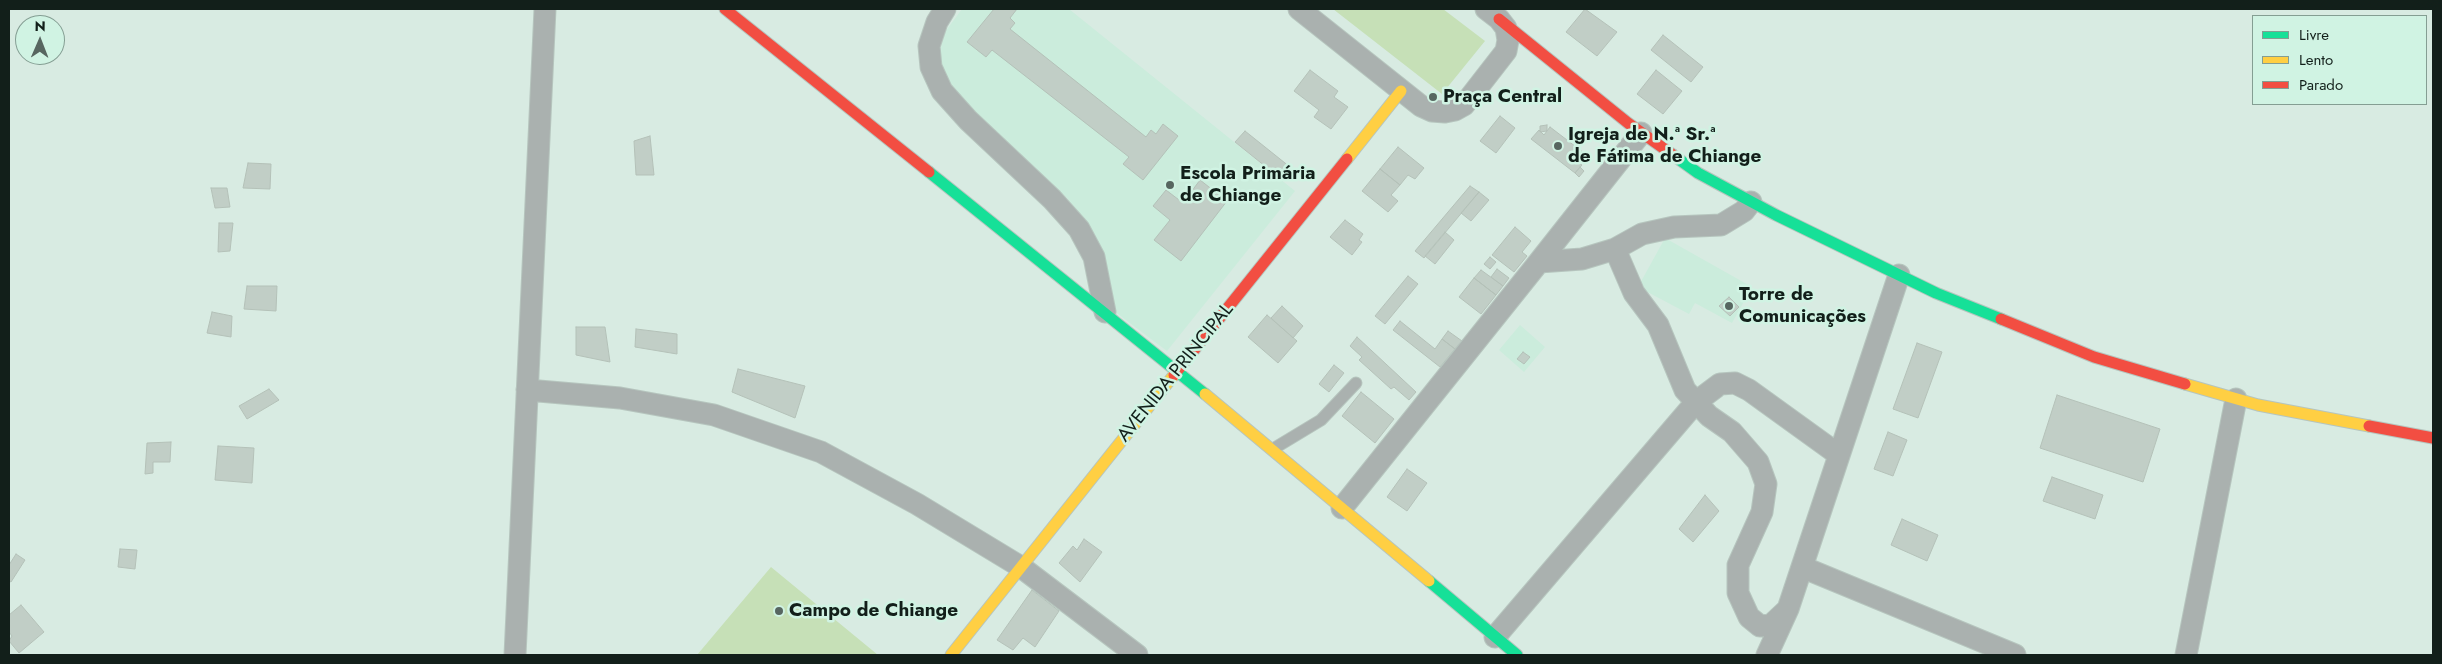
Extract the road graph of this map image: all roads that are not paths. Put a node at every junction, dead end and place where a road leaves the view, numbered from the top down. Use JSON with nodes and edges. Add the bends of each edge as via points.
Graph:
{"nodes":[{"id":1,"x":545,"y":9,"type":"edge"},
{"id":2,"x":725,"y":9,"type":"edge"},
{"id":3,"x":945,"y":9,"type":"edge"},
{"id":4,"x":1299,"y":9,"type":"edge"},
{"id":5,"x":1493,"y":14,"type":"edge"},
{"id":6,"x":1402,"y":91,"type":"junction"},
{"id":7,"x":1641,"y":133,"type":"junction"},
{"id":8,"x":1751,"y":202,"type":"junction"},
{"id":9,"x":1615,"y":249,"type":"junction"},
{"id":10,"x":1539,"y":262,"type":"junction"},
{"id":11,"x":1898,"y":275,"type":"junction"},
{"id":12,"x":1105,"y":312,"type":"junction"},
{"id":13,"x":1178,"y":371,"type":"junction"},
{"id":14,"x":1356,"y":383,"type":"dead end"},
{"id":15,"x":527,"y":390,"type":"junction"},
{"id":16,"x":2236,"y":399,"type":"junction"},
{"id":17,"x":1696,"y":402,"type":"junction"},
{"id":18,"x":2433,"y":438,"type":"edge"},
{"id":19,"x":1272,"y":450,"type":"junction"},
{"id":20,"x":1839,"y":455,"type":"junction"},
{"id":21,"x":1342,"y":508,"type":"junction"},
{"id":22,"x":1021,"y":567,"type":"junction"},
{"id":23,"x":1802,"y":567,"type":"junction"},
{"id":24,"x":1788,"y":609,"type":"junction"},
{"id":25,"x":1495,"y":637,"type":"junction"},
{"id":26,"x":1776,"y":650,"type":"edge"},
{"id":27,"x":515,"y":655,"type":"edge"},
{"id":28,"x":951,"y":655,"type":"edge"},
{"id":29,"x":1137,"y":655,"type":"edge"},
{"id":30,"x":1517,"y":655,"type":"edge"},
{"id":31,"x":2016,"y":655,"type":"edge"},
{"id":32,"x":2186,"y":655,"type":"edge"}],
"edges":[{"from":1,"to":15,"type":"street"},
{"from":2,"to":12,"type":"street"},
{"from":3,"to":12,"type":"street","via":[[929,46],[931,67],[942,91],[1052,199],[1079,230],[1094,257]]},
{"from":4,"to":6,"type":"street"},
{"from":5,"to":6,"type":"street","via":[[1506,28],[1506,51],[1464,105],[1455,110],[1432,111]]},
{"from":5,"to":7,"type":"street"},
{"from":6,"to":13,"type":"street","name":"AVENIDA PRINCIPAL"},
{"from":7,"to":8,"type":"street","via":[[1698,173]]},
{"from":7,"to":10,"type":"street"},
{"from":8,"to":9,"type":"street","via":[[1744,211],[1721,226],[1674,227],[1642,234]]},
{"from":8,"to":11,"type":"street"},
{"from":9,"to":10,"type":"street","via":[[1582,260]]},
{"from":9,"to":17,"type":"street","via":[[1634,293],[1658,325],[1686,390]]},
{"from":10,"to":21,"type":"street"},
{"from":11,"to":16,"type":"street","via":[[2094,357]]},
{"from":11,"to":20,"type":"street"},
{"from":12,"to":13,"type":"street"},
{"from":13,"to":19,"type":"street"},
{"from":13,"to":22,"type":"street","name":"AVENIDA PRINCIPAL"},
{"from":14,"to":19,"type":"lane","via":[[1321,420]]},
{"from":15,"to":22,"type":"street","via":[[620,398],[714,415],[821,452],[917,504]]},
{"from":15,"to":27,"type":"street"},
{"from":16,"to":18,"type":"street"},
{"from":16,"to":32,"type":"street"},
{"from":17,"to":20,"type":"street","via":[[1720,384],[1735,383]]},
{"from":17,"to":24,"type":"street","via":[[1732,432],[1758,462],[1766,484],[1762,512],[1738,565],[1738,593],[1749,618],[1760,626],[1771,625]]},
{"from":17,"to":25,"type":"street"},
{"from":19,"to":21,"type":"street"},
{"from":20,"to":23,"type":"street"},
{"from":21,"to":25,"type":"street"},
{"from":22,"to":28,"type":"street","name":"AVENIDA PRINCIPAL"},
{"from":22,"to":29,"type":"street"},
{"from":23,"to":24,"type":"street"},
{"from":23,"to":31,"type":"street"},
{"from":24,"to":26,"type":"street"},
{"from":25,"to":30,"type":"street"}]}
